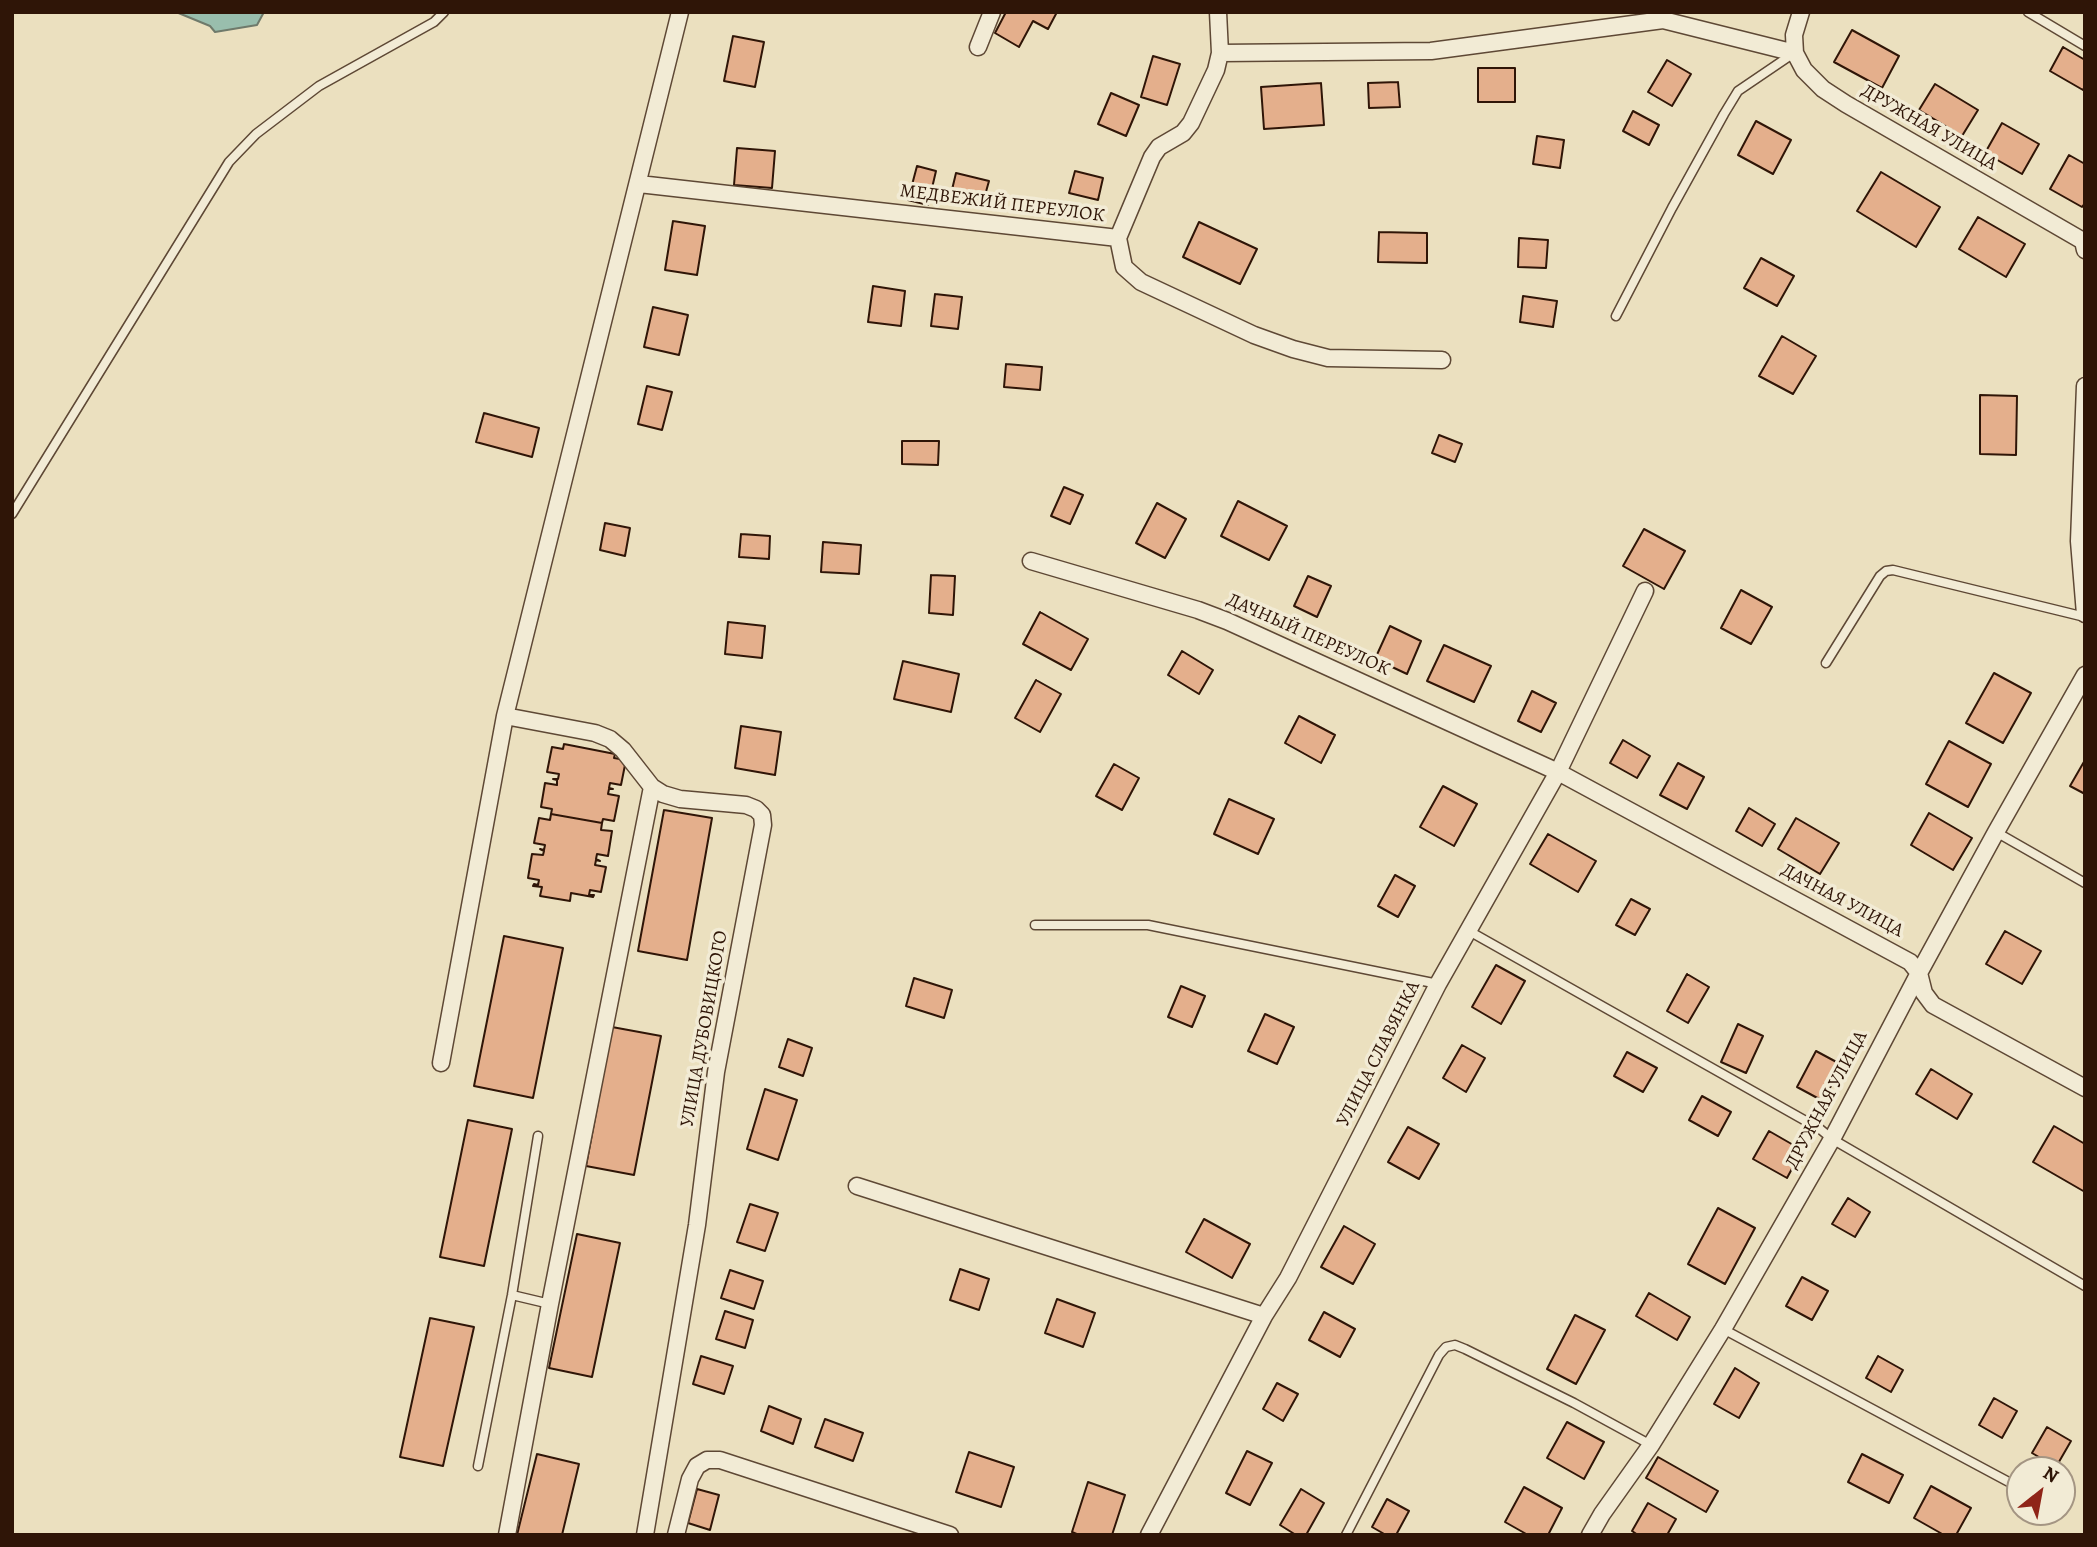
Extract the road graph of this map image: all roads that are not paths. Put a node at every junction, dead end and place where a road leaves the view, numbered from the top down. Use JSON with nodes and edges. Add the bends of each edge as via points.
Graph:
{"nodes":[{"id":1,"x":444,"y":12,"type":"edge"},
{"id":2,"x":680,"y":12,"type":"edge"},
{"id":3,"x":992,"y":12,"type":"edge"},
{"id":4,"x":1217,"y":12,"type":"edge"},
{"id":5,"x":1801,"y":12,"type":"edge"},
{"id":6,"x":2028,"y":12,"type":"edge"},
{"id":7,"x":2085,"y":46,"type":"edge"},
{"id":8,"x":978,"y":47,"type":"dead end"},
{"id":9,"x":1795,"y":52,"type":"junction"},
{"id":10,"x":1220,"y":53,"type":"junction"},
{"id":11,"x":639,"y":184,"type":"junction"},
{"id":12,"x":1118,"y":238,"type":"junction"},
{"id":13,"x":2085,"y":250,"type":"edge"},
{"id":14,"x":1616,"y":316,"type":"dead end"},
{"id":15,"x":1442,"y":360,"type":"dead end"},
{"id":16,"x":2085,"y":386,"type":"edge"},
{"id":17,"x":12,"y":514,"type":"edge"},
{"id":18,"x":1031,"y":561,"type":"dead end"},
{"id":19,"x":1645,"y":591,"type":"dead end"},
{"id":20,"x":2085,"y":615,"type":"edge"},
{"id":21,"x":1825,"y":663,"type":"dead end"},
{"id":22,"x":2085,"y":676,"type":"edge"},
{"id":23,"x":505,"y":716,"type":"junction"},
{"id":24,"x":1558,"y":772,"type":"junction"},
{"id":25,"x":652,"y":787,"type":"junction"},
{"id":26,"x":1996,"y":832,"type":"junction"},
{"id":27,"x":2085,"y":883,"type":"edge"},
{"id":28,"x":1035,"y":925,"type":"dead end"},
{"id":29,"x":1469,"y":931,"type":"junction"},
{"id":30,"x":1919,"y":973,"type":"junction"},
{"id":31,"x":1438,"y":984,"type":"junction"},
{"id":32,"x":441,"y":1063,"type":"dead end"},
{"id":33,"x":2085,"y":1088,"type":"edge"},
{"id":34,"x":538,"y":1136,"type":"dead end"},
{"id":35,"x":1832,"y":1139,"type":"junction"},
{"id":36,"x":857,"y":1186,"type":"dead end"},
{"id":37,"x":2085,"y":1286,"type":"edge"},
{"id":38,"x":512,"y":1295,"type":"junction"},
{"id":39,"x":550,"y":1304,"type":"junction"},
{"id":40,"x":1264,"y":1316,"type":"junction"},
{"id":41,"x":1723,"y":1329,"type":"junction"},
{"id":42,"x":1651,"y":1445,"type":"junction"},
{"id":43,"x":478,"y":1466,"type":"dead end"},
{"id":44,"x":2006,"y":1481,"type":"edge"},
{"id":45,"x":507,"y":1535,"type":"edge"},
{"id":46,"x":645,"y":1535,"type":"edge"},
{"id":47,"x":676,"y":1535,"type":"edge"},
{"id":48,"x":950,"y":1535,"type":"edge"},
{"id":49,"x":1149,"y":1535,"type":"edge"},
{"id":50,"x":1346,"y":1535,"type":"edge"},
{"id":51,"x":1590,"y":1535,"type":"edge"}],
"edges":[{"from":1,"to":17,"type":"lane","via":[[434,22],[319,86],[256,134],[229,162]]},
{"from":2,"to":11,"type":"street"},
{"from":3,"to":8,"type":"street"},
{"from":4,"to":10,"type":"street"},
{"from":5,"to":9,"type":"street","via":[[1794,35]]},
{"from":6,"to":7,"type":"lane"},
{"from":9,"to":10,"type":"street","via":[[1663,20],[1431,51]]},
{"from":9,"to":13,"type":"street","name":"ДРУЖНАЯ УЛИЦА","via":[[1804,70],[1823,89],[2083,241]]},
{"from":9,"to":14,"type":"lane","via":[[1738,91]]},
{"from":10,"to":12,"type":"street","via":[[1191,123],[1152,157]]},
{"from":11,"to":12,"type":"street","name":"МЕДВЕЖИЙ ПЕРЕУЛОК"},
{"from":11,"to":23,"type":"street"},
{"from":12,"to":15,"type":"street","name":"МЕДВЕЖИЙ ПЕРЕУЛОК","via":[[1124,267],[1141,282],[1254,335],[1328,358]]},
{"from":16,"to":20,"type":"street","via":[[2079,541]]},
{"from":18,"to":24,"type":"street","name":"ДАЧНЫЙ ПЕРЕУЛОК","via":[[1227,621]]},
{"from":19,"to":24,"type":"street","name":"УЛИЦА СЛАВЯНКА"},
{"from":20,"to":21,"type":"lane","via":[[1886,571]]},
{"from":22,"to":26,"type":"street","name":"ДРУЖНАЯ УЛИЦА"},
{"from":23,"to":25,"type":"street","via":[[610,739]]},
{"from":23,"to":32,"type":"street"},
{"from":24,"to":29,"type":"street","name":"УЛИЦА СЛАВЯНКА"},
{"from":24,"to":30,"type":"street","name":"ДАЧНАЯ УЛИЦА","via":[[1910,962]]},
{"from":25,"to":39,"type":"street"},
{"from":25,"to":46,"type":"street","name":"УЛИЦА ДУБОВИЦКОГО","via":[[680,799],[746,805],[762,815],[763,825],[716,1072],[697,1225]]},
{"from":26,"to":27,"type":"lane"},
{"from":26,"to":30,"type":"street","name":"ДРУЖНАЯ УЛИЦА"},
{"from":28,"to":31,"type":"lane","via":[[1148,925]]},
{"from":29,"to":31,"type":"street","name":"УЛИЦА СЛАВЯНКА"},
{"from":29,"to":35,"type":"lane"},
{"from":30,"to":33,"type":"street","name":"ДАЧНАЯ УЛИЦА","via":[[1933,1005]]},
{"from":30,"to":35,"type":"street","name":"ДРУЖНАЯ УЛИЦА"},
{"from":31,"to":40,"type":"street","name":"УЛИЦА СЛАВЯНКА","via":[[1288,1278]]},
{"from":34,"to":38,"type":"lane"},
{"from":35,"to":37,"type":"lane"},
{"from":35,"to":41,"type":"street","name":"ДРУЖНАЯ УЛИЦА"},
{"from":36,"to":40,"type":"street"},
{"from":38,"to":39,"type":"lane"},
{"from":38,"to":43,"type":"lane"},
{"from":39,"to":45,"type":"street"},
{"from":40,"to":49,"type":"street","name":"УЛИЦА СЛАВЯНКА"},
{"from":41,"to":42,"type":"street","name":"ДРУЖНАЯ УЛИЦА"},
{"from":41,"to":44,"type":"lane"},
{"from":42,"to":50,"type":"lane","via":[[1465,1349],[1446,1347]]},
{"from":42,"to":51,"type":"street","name":"ДРУЖНАЯ УЛИЦА"},
{"from":47,"to":48,"type":"street","via":[[690,1479],[707,1460],[720,1460]]}]}
